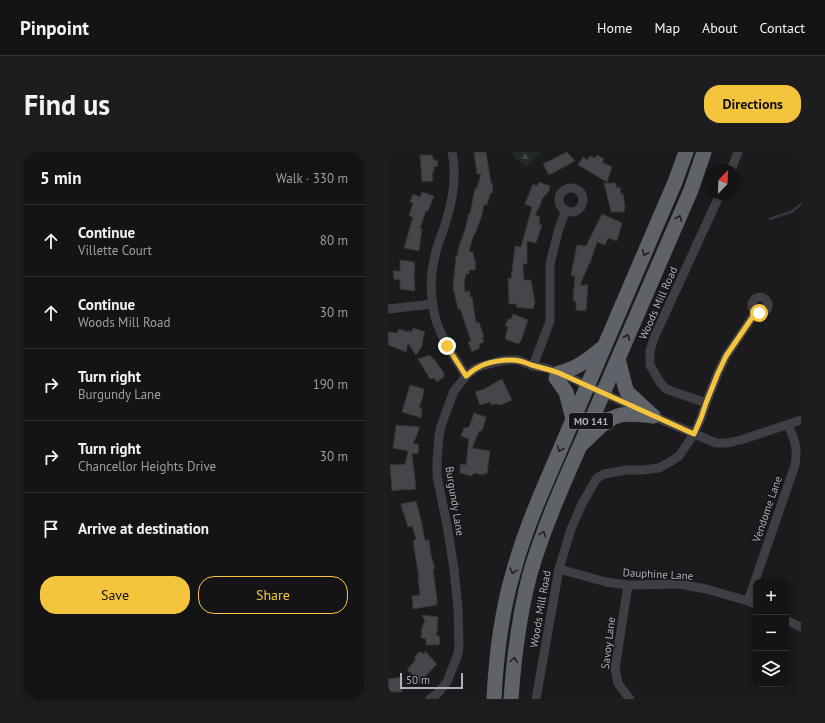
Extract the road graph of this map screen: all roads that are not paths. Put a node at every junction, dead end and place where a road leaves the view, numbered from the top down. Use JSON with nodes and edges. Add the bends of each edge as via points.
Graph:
{"nodes":[{"id":1,"x":452,"y":152,"type":"edge"},
{"id":2,"x":686,"y":152,"type":"edge"},
{"id":3,"x":704,"y":152,"type":"edge"},
{"id":4,"x":738,"y":152,"type":"edge"},
{"id":5,"x":733,"y":164,"type":"edge"},
{"id":6,"x":717,"y":200,"type":"edge"},
{"id":7,"x":566,"y":210,"type":"dead end"},
{"id":8,"x":432,"y":304,"type":"junction"},
{"id":9,"x":388,"y":309,"type":"edge"},
{"id":10,"x":756,"y":312,"type":"dead end"},
{"id":11,"x":605,"y":345,"type":"junction"},
{"id":12,"x":618,"y":359,"type":"junction"},
{"id":13,"x":534,"y":366,"type":"junction"},
{"id":14,"x":558,"y":375,"type":"junction"},
{"id":15,"x":466,"y":376,"type":"junction"},
{"id":16,"x":586,"y":388,"type":"junction"},
{"id":17,"x":603,"y":393,"type":"junction"},
{"id":18,"x":706,"y":403,"type":"junction"},
{"id":19,"x":653,"y":416,"type":"junction"},
{"id":20,"x":573,"y":419,"type":"junction"},
{"id":21,"x":801,"y":420,"type":"edge"},
{"id":22,"x":788,"y":424,"type":"junction"},
{"id":23,"x":694,"y":434,"type":"junction"},
{"id":24,"x":580,"y":445,"type":"junction"},
{"id":25,"x":559,"y":569,"type":"junction"},
{"id":26,"x":628,"y":585,"type":"junction"},
{"id":27,"x":752,"y":603,"type":"edge"},
{"id":28,"x":789,"y":621,"type":"edge"},
{"id":29,"x":801,"y":627,"type":"edge"},
{"id":30,"x":436,"y":697,"type":"edge"},
{"id":31,"x":494,"y":699,"type":"edge"},
{"id":32,"x":511,"y":699,"type":"edge"},
{"id":33,"x":536,"y":699,"type":"edge"},
{"id":34,"x":630,"y":699,"type":"edge"}],
"edges":[{"from":1,"to":8,"type":"street","via":[[452,203],[434,256]]},
{"from":2,"to":11,"type":"highway","number":"MO 141","one_way":true},
{"from":12,"to":3,"type":"highway","number":"MO 141","one_way":true,"via":[[688,197]]},
{"from":4,"to":5,"type":"street"},
{"from":6,"to":18,"type":"street","name":"Woods Mill Road","via":[[650,351],[650,365],[666,389]]},
{"from":7,"to":13,"type":"street","via":[[550,264],[550,321]]},
{"from":8,"to":9,"type":"street"},
{"from":8,"to":15,"type":"street","via":[[447,346]]},
{"from":10,"to":18,"type":"street","via":[[726,356]]},
{"from":11,"to":14,"type":"highway","via":[[581,365]]},
{"from":11,"to":16,"type":"highway","number":"MO 141"},
{"from":12,"to":17,"type":"highway","number":"MO 141"},
{"from":12,"to":19,"type":"highway","via":[[628,392]]},
{"from":13,"to":14,"type":"street","name":"Burgundy Lane","via":[[546,368]]},
{"from":13,"to":15,"type":"street","name":"Burgundy Lane","via":[[518,360],[506,360],[476,368]]},
{"from":14,"to":16,"type":"street","name":"Burgundy Lane"},
{"from":14,"to":20,"type":"highway","via":[[566,392]]},
{"from":15,"to":30,"type":"street","name":"Burgundy Lane","via":[[454,391],[441,426],[437,461],[454,569],[460,634],[458,654],[453,668]]},
{"from":16,"to":17,"type":"street","name":"Burgundy Lane"},
{"from":16,"to":20,"type":"highway","number":"MO 141"},
{"from":17,"to":19,"type":"street","name":"Burgundy Lane"},
{"from":17,"to":24,"type":"highway","number":"MO 141"},
{"from":18,"to":23,"type":"street","name":"Woods Mill Road"},
{"from":19,"to":23,"type":"street","name":"Burgundy Lane"},
{"from":19,"to":24,"type":"highway","via":[[632,414],[612,418]]},
{"from":20,"to":31,"type":"highway","number":"MO 141","one_way":true,"via":[[532,515],[512,573],[500,635]]},
{"from":21,"to":22,"type":"street","name":"Burgundy Lane"},
{"from":22,"to":23,"type":"street","name":"Burgundy Lane","via":[[728,443],[716,443]]},
{"from":22,"to":27,"type":"street","name":"Vendome Lane","via":[[796,442],[795,464]]},
{"from":23,"to":25,"type":"street","name":"Woods Mill Road","via":[[679,456],[659,468],[626,470],[596,478],[571,529]]},
{"from":32,"to":24,"type":"highway","number":"MO 141","one_way":true,"via":[[518,635],[530,574],[551,514]]},
{"from":25,"to":26,"type":"street","name":"Dauphine Lane","via":[[606,582]]},
{"from":25,"to":33,"type":"street","name":"Woods Mill Road"},
{"from":26,"to":27,"type":"street","name":"Dauphine Lane","via":[[679,584]]},
{"from":26,"to":34,"type":"street","name":"Savoy Lane","via":[[615,669],[618,683]]},
{"from":28,"to":29,"type":"street"}]}
